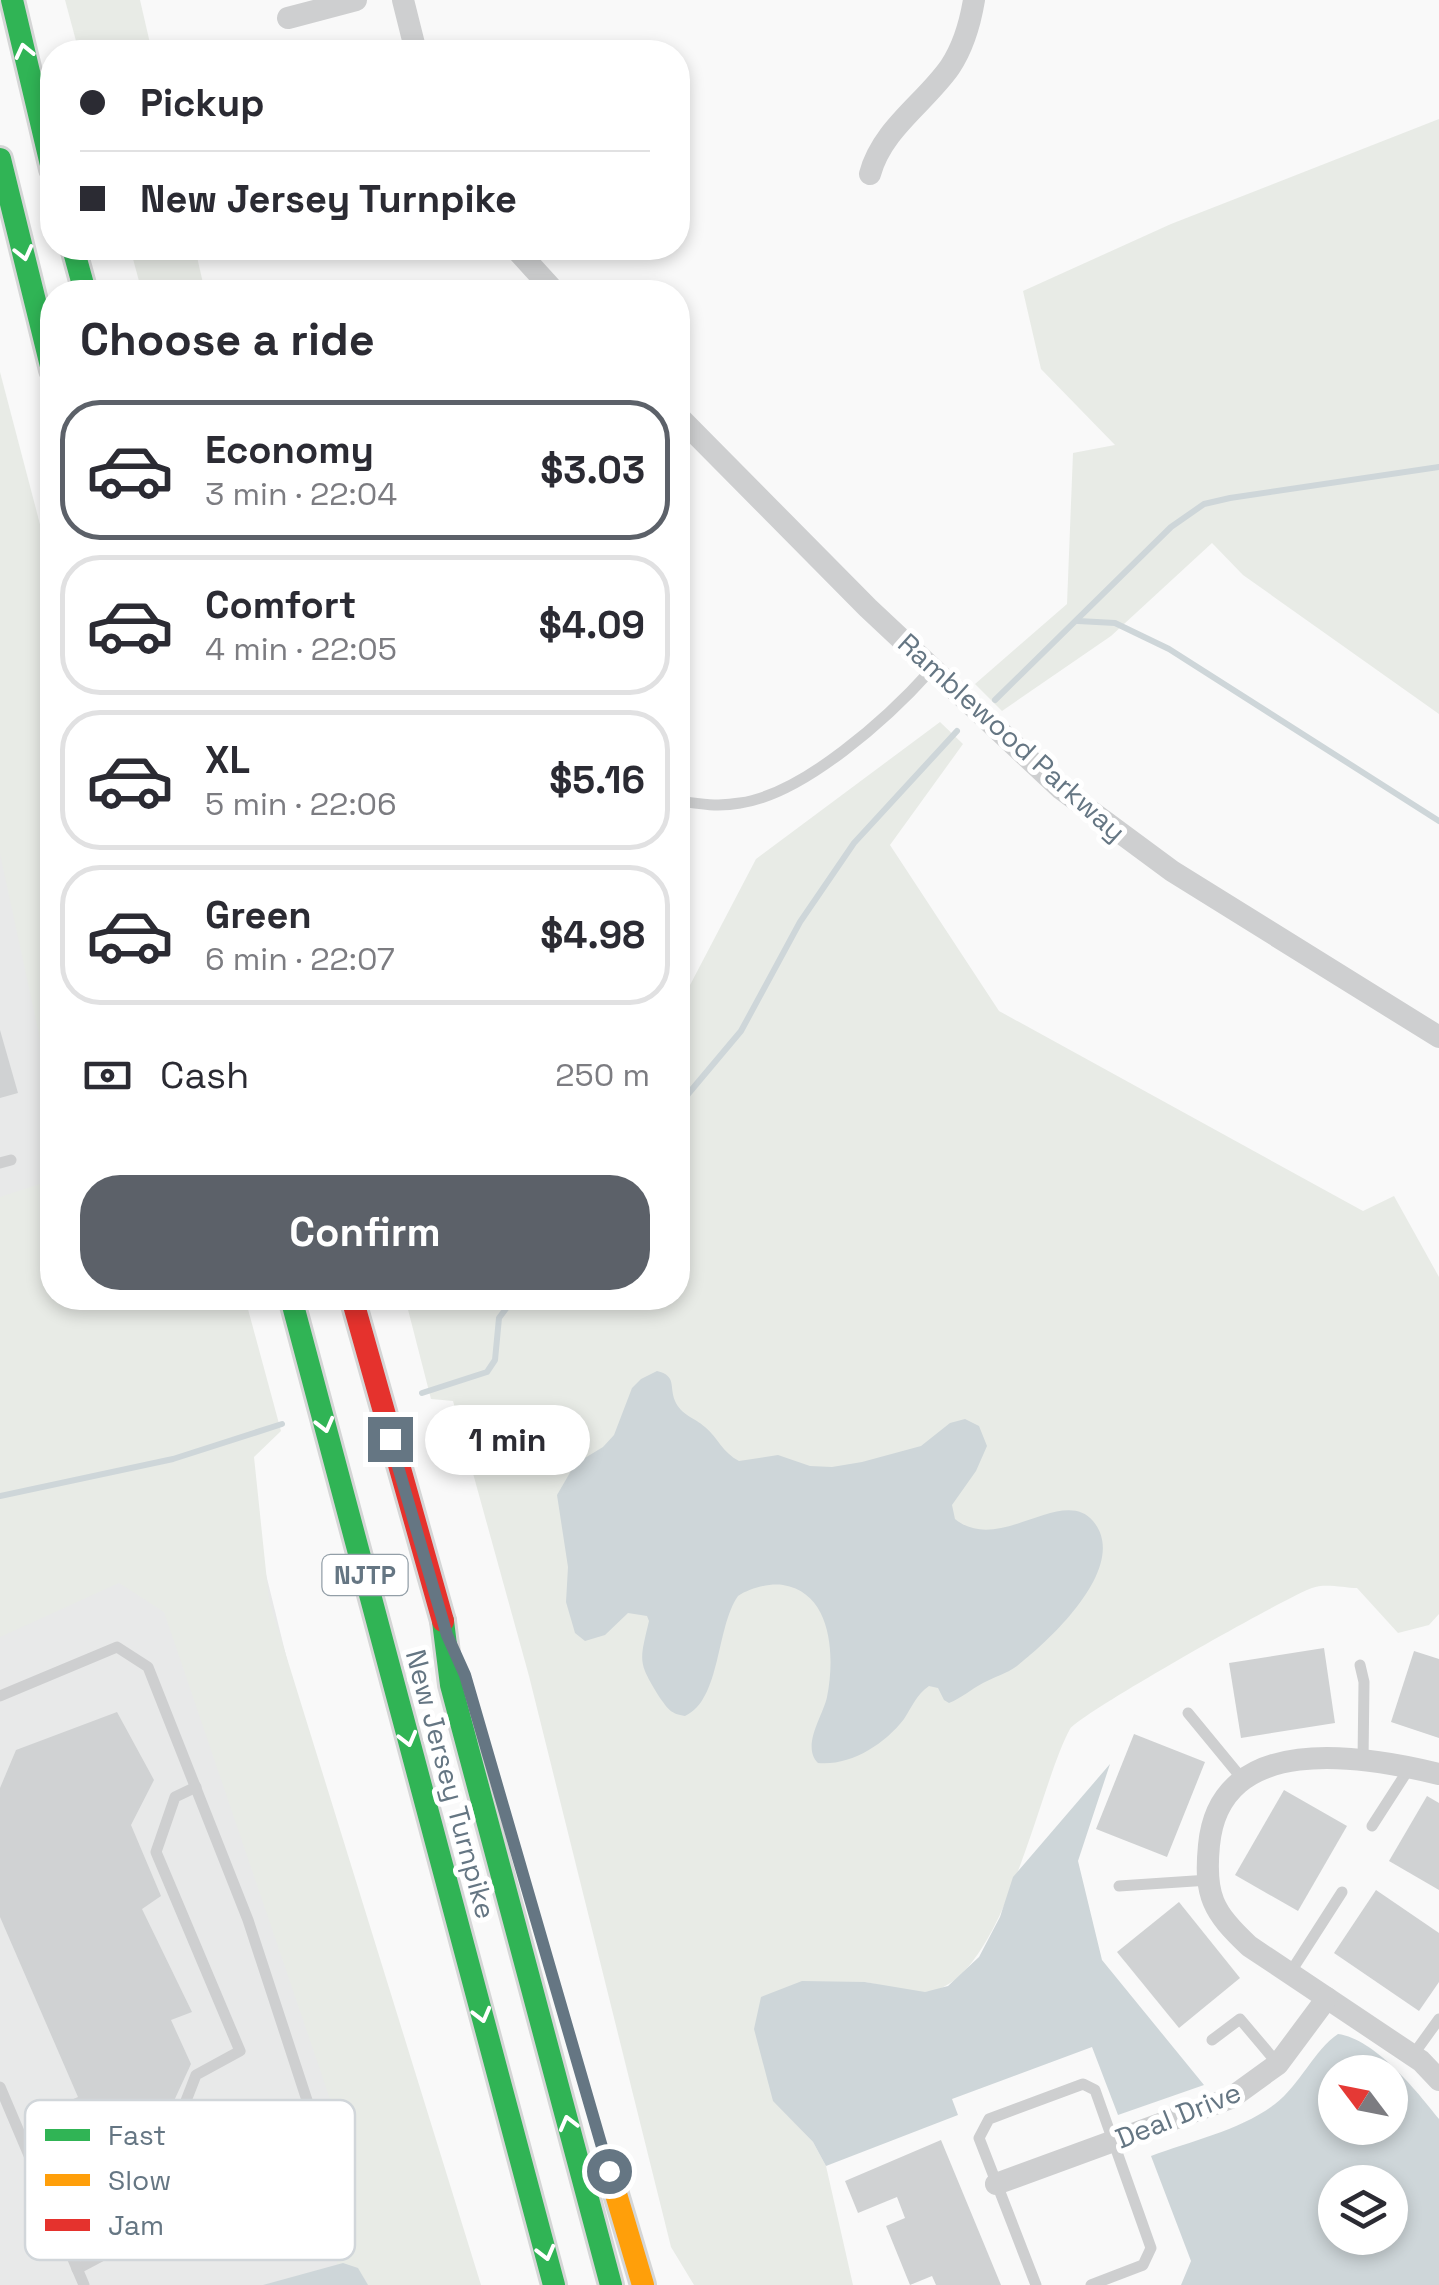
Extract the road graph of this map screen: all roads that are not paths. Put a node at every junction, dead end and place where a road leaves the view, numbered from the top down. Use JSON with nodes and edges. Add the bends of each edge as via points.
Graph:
{"nodes":[{"id":1,"x":12,"y":0,"type":"edge"},
{"id":2,"x":356,"y":0,"type":"edge"},
{"id":3,"x":402,"y":0,"type":"edge"},
{"id":4,"x":974,"y":0,"type":"edge"},
{"id":5,"x":288,"y":18,"type":"dead end"},
{"id":6,"x":413,"y":40,"type":"edge"},
{"id":7,"x":40,"y":118,"type":"edge"},
{"id":8,"x":0,"y":159,"type":"edge"},
{"id":9,"x":870,"y":174,"type":"dead end"},
{"id":10,"x":526,"y":260,"type":"edge"},
{"id":11,"x":544,"y":280,"type":"edge"},
{"id":12,"x":40,"y":321,"type":"edge"},
{"id":13,"x":690,"y":428,"type":"edge"},
{"id":14,"x":932,"y":670,"type":"junction"},
{"id":15,"x":690,"y":803,"type":"edge"},
{"id":16,"x":1439,"y":1037,"type":"edge"},
{"id":17,"x":295,"y":1310,"type":"edge"},
{"id":18,"x":355,"y":1310,"type":"edge"},
{"id":19,"x":447,"y":1635,"type":"junction"},
{"id":20,"x":1360,"y":1665,"type":"dead end"},
{"id":21,"x":0,"y":1696,"type":"edge"},
{"id":22,"x":1188,"y":1713,"type":"dead end"},
{"id":23,"x":1364,"y":1760,"type":"junction"},
{"id":24,"x":1410,"y":1767,"type":"junction"},
{"id":25,"x":1439,"y":1774,"type":"edge"},
{"id":26,"x":1244,"y":1781,"type":"junction"},
{"id":27,"x":196,"y":1787,"type":"junction"},
{"id":28,"x":430,"y":1820,"type":"junction"},
{"id":29,"x":1372,"y":1826,"type":"dead end"},
{"id":30,"x":1209,"y":1880,"type":"junction"},
{"id":31,"x":1119,"y":1886,"type":"dead end"},
{"id":32,"x":1342,"y":1892,"type":"dead end"},
{"id":33,"x":1290,"y":1974,"type":"junction"},
{"id":34,"x":1327,"y":1998,"type":"junction"},
{"id":35,"x":1439,"y":2019,"type":"edge"},
{"id":36,"x":564,"y":2022,"type":"dead end"},
{"id":37,"x":1212,"y":2040,"type":"dead end"},
{"id":38,"x":1412,"y":2055,"type":"junction"},
{"id":39,"x":1278,"y":2064,"type":"junction"},
{"id":40,"x":1439,"y":2080,"type":"edge"},
{"id":41,"x":0,"y":2087,"type":"edge"},
{"id":42,"x":186,"y":2100,"type":"edge"},
{"id":43,"x":307,"y":2100,"type":"edge"},
{"id":44,"x":1113,"y":2141,"type":"junction"},
{"id":45,"x":25,"y":2146,"type":"edge"},
{"id":46,"x":612,"y":2180,"type":"dead end"},
{"id":47,"x":996,"y":2184,"type":"junction"},
{"id":48,"x":73,"y":2260,"type":"edge"},
{"id":49,"x":95,"y":2260,"type":"edge"},
{"id":50,"x":525,"y":2266,"type":"dead end"},
{"id":51,"x":77,"y":2270,"type":"junction"},
{"id":52,"x":84,"y":2285,"type":"edge"},
{"id":53,"x":554,"y":2285,"type":"edge"},
{"id":54,"x":611,"y":2285,"type":"edge"},
{"id":55,"x":643,"y":2285,"type":"edge"},
{"id":56,"x":1036,"y":2285,"type":"edge"},
{"id":57,"x":1090,"y":2285,"type":"edge"}],
"edges":[{"from":7,"to":1,"type":"highway","one_way":true},
{"from":2,"to":5,"type":"street"},
{"from":3,"to":6,"type":"street"},
{"from":4,"to":9,"type":"street","via":[[962,48],[893,132]]},
{"from":8,"to":12,"type":"highway","one_way":true},
{"from":10,"to":11,"type":"street"},
{"from":13,"to":14,"type":"street","name":"Ramblewood Parkway"},
{"from":14,"to":15,"type":"lane","via":[[844,750],[766,797]]},
{"from":14,"to":16,"type":"street","name":"Ramblewood Parkway","via":[[1061,789],[1133,845]]},
{"from":17,"to":28,"type":"highway","name":"New Jersey Turnpike","number":"NJTP","one_way":true},
{"from":18,"to":19,"type":"highway","name":"New Jersey Turnpike","number":"NJTP"},
{"from":19,"to":36,"type":"highway","via":[[465,1675]]},
{"from":54,"to":19,"type":"highway","name":"New Jersey Turnpike","number":"NJTP","one_way":true,"via":[[451,1685]]},
{"from":20,"to":23,"type":"lane"},
{"from":21,"to":27,"type":"lane","via":[[117,1647],[148,1668]]},
{"from":22,"to":26,"type":"lane"},
{"from":23,"to":24,"type":"street"},
{"from":23,"to":26,"type":"street","via":[[1304,1758],[1256,1770]]},
{"from":24,"to":25,"type":"street"},
{"from":24,"to":29,"type":"lane"},
{"from":26,"to":30,"type":"street","via":[[1212,1820]]},
{"from":27,"to":42,"type":"lane","via":[[175,1798],[156,1852],[240,2051],[196,2075]]},
{"from":27,"to":43,"type":"lane"},
{"from":28,"to":50,"type":"highway","via":[[462,2023]]},
{"from":28,"to":53,"type":"highway","name":"New Jersey Turnpike","number":"NJTP","one_way":true},
{"from":30,"to":31,"type":"lane"},
{"from":30,"to":33,"type":"street","via":[[1210,1900],[1226,1924]]},
{"from":32,"to":33,"type":"lane"},
{"from":33,"to":34,"type":"street"},
{"from":34,"to":38,"type":"street"},
{"from":34,"to":39,"type":"street","name":"Deal Drive"},
{"from":35,"to":38,"type":"lane"},
{"from":37,"to":39,"type":"lane","via":[[1240,2019]]},
{"from":38,"to":40,"type":"street"},
{"from":39,"to":44,"type":"street","name":"Deal Drive","via":[[1231,2098]]},
{"from":41,"to":45,"type":"lane"},
{"from":44,"to":47,"type":"street","name":"Deal Drive"},
{"from":44,"to":47,"type":"lane","via":[[1095,2090],[1083,2084],[981,2128]]},
{"from":44,"to":57,"type":"lane","via":[[1151,2248],[1144,2266]]},
{"from":46,"to":55,"type":"highway"},
{"from":47,"to":56,"type":"lane"},
{"from":48,"to":51,"type":"lane"},
{"from":49,"to":51,"type":"lane"},
{"from":51,"to":52,"type":"lane"}]}
